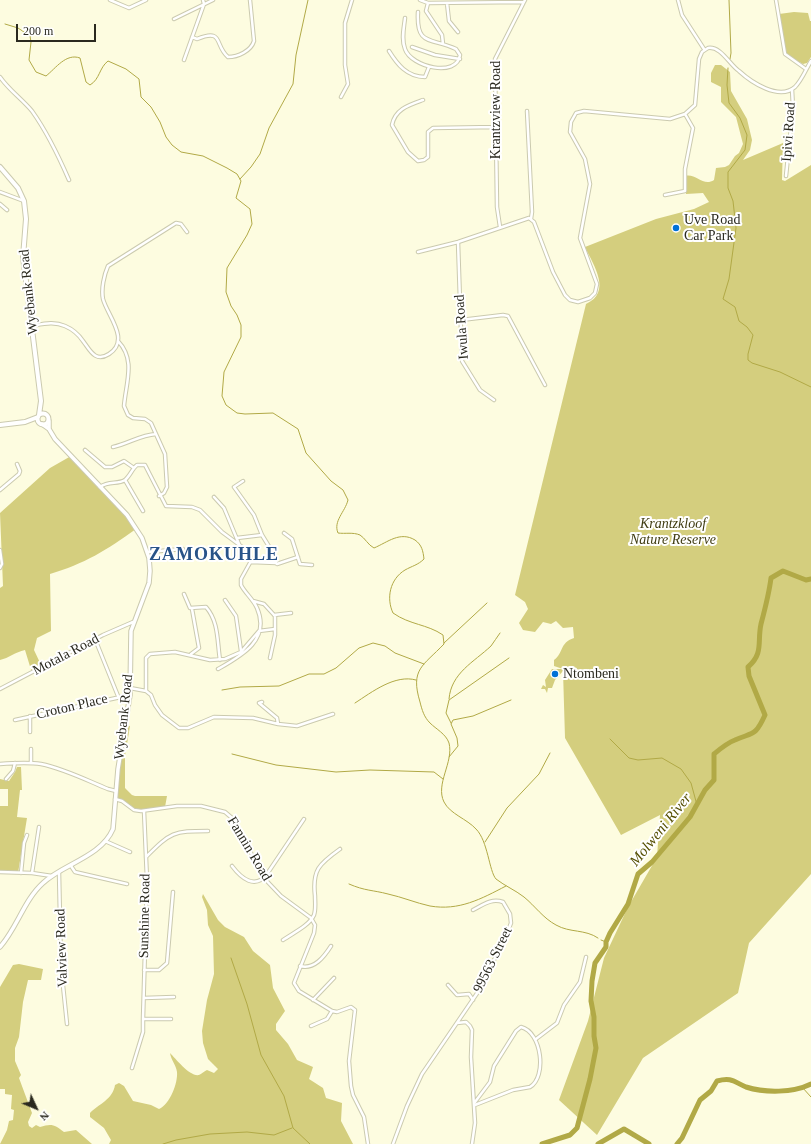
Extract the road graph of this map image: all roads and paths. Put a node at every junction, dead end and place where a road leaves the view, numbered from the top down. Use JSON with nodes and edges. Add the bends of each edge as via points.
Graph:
{"nodes":[{"id":1,"x":110,"y":0,"type":"edge"},
{"id":2,"x":146,"y":0,"type":"edge"},
{"id":3,"x":203,"y":0,"type":"edge"},
{"id":4,"x":213,"y":0,"type":"edge"},
{"id":5,"x":250,"y":0,"type":"edge"},
{"id":6,"x":352,"y":0,"type":"edge"},
{"id":7,"x":420,"y":0,"type":"edge"},
{"id":8,"x":678,"y":0,"type":"edge"},
{"id":9,"x":776,"y":0,"type":"edge"},
{"id":10,"x":524,"y":1,"type":"edge"},
{"id":11,"x":447,"y":2,"type":"junction"},
{"id":12,"x":428,"y":3,"type":"junction"},
{"id":13,"x":204,"y":4,"type":"junction"},
{"id":14,"x":418,"y":12,"type":"dead end"},
{"id":15,"x":174,"y":18,"type":"dead end"},
{"id":16,"x":405,"y":18,"type":"dead end"},
{"id":17,"x":458,"y":32,"type":"dead end"},
{"id":18,"x":192,"y":37,"type":"junction"},
{"id":19,"x":443,"y":44,"type":"junction"},
{"id":20,"x":412,"y":48,"type":"dead end"},
{"id":21,"x":704,"y":49,"type":"junction"},
{"id":22,"x":389,"y":50,"type":"dead end"},
{"id":23,"x":460,"y":59,"type":"junction"},
{"id":24,"x":184,"y":60,"type":"dead end"},
{"id":25,"x":811,"y":61,"type":"edge"},
{"id":26,"x":429,"y":67,"type":"junction"},
{"id":27,"x":806,"y":69,"type":"junction"},
{"id":28,"x":0,"y":77,"type":"edge"},
{"id":29,"x":792,"y":89,"type":"junction"},
{"id":30,"x":341,"y":97,"type":"dead end"},
{"id":31,"x":423,"y":100,"type":"dead end"},
{"id":32,"x":527,"y":111,"type":"dead end"},
{"id":33,"x":685,"y":114,"type":"junction"},
{"id":34,"x":496,"y":127,"type":"junction"},
{"id":35,"x":0,"y":167,"type":"edge"},
{"id":36,"x":786,"y":176,"type":"dead end"},
{"id":37,"x":69,"y":180,"type":"dead end"},
{"id":38,"x":0,"y":192,"type":"edge"},
{"id":39,"x":665,"y":196,"type":"dead end"},
{"id":40,"x":24,"y":201,"type":"junction"},
{"id":41,"x":0,"y":204,"type":"edge"},
{"id":42,"x":7,"y":210,"type":"dead end"},
{"id":43,"x":530,"y":219,"type":"junction"},
{"id":44,"x":500,"y":227,"type":"junction"},
{"id":45,"x":187,"y":232,"type":"dead end"},
{"id":46,"x":458,"y":242,"type":"junction"},
{"id":47,"x":418,"y":252,"type":"dead end"},
{"id":48,"x":461,"y":320,"type":"junction"},
{"id":49,"x":31,"y":326,"type":"junction"},
{"id":50,"x":118,"y":341,"type":"junction"},
{"id":51,"x":545,"y":385,"type":"dead end"},
{"id":52,"x":494,"y":400,"type":"dead end"},
{"id":53,"x":41,"y":401,"type":"junction"},
{"id":54,"x":46,"y":413,"type":"junction"},
{"id":55,"x":39,"y":416,"type":"junction"},
{"id":56,"x":49,"y":420,"type":"junction"},
{"id":57,"x":26,"y":422,"type":"junction"},
{"id":58,"x":41,"y":423,"type":"junction"},
{"id":59,"x":0,"y":425,"type":"edge"},
{"id":60,"x":49,"y":429,"type":"junction"},
{"id":61,"x":156,"y":434,"type":"junction"},
{"id":62,"x":113,"y":447,"type":"dead end"},
{"id":63,"x":85,"y":450,"type":"dead end"},
{"id":64,"x":16,"y":464,"type":"dead end"},
{"id":65,"x":134,"y":468,"type":"junction"},
{"id":66,"x":125,"y":480,"type":"junction"},
{"id":67,"x":243,"y":481,"type":"dead end"},
{"id":68,"x":100,"y":487,"type":"junction"},
{"id":69,"x":0,"y":490,"type":"edge"},
{"id":70,"x":159,"y":496,"type":"junction"},
{"id":71,"x":214,"y":497,"type":"dead end"},
{"id":72,"x":143,"y":511,"type":"dead end"},
{"id":73,"x":284,"y":533,"type":"dead end"},
{"id":74,"x":262,"y":535,"type":"junction"},
{"id":75,"x":237,"y":538,"type":"junction"},
{"id":76,"x":239,"y":545,"type":"junction"},
{"id":77,"x":183,"y":549,"type":"dead end"},
{"id":78,"x":0,"y":550,"type":"edge"},
{"id":79,"x":148,"y":552,"type":"junction"},
{"id":80,"x":298,"y":557,"type":"junction"},
{"id":81,"x":251,"y":562,"type":"junction"},
{"id":82,"x":277,"y":563,"type":"junction"},
{"id":83,"x":312,"y":565,"type":"dead end"},
{"id":84,"x":0,"y":568,"type":"edge"},
{"id":85,"x":184,"y":594,"type":"dead end"},
{"id":86,"x":225,"y":600,"type":"dead end"},
{"id":87,"x":253,"y":601,"type":"junction"},
{"id":88,"x":192,"y":609,"type":"junction"},
{"id":89,"x":291,"y":613,"type":"dead end"},
{"id":90,"x":274,"y":615,"type":"junction"},
{"id":91,"x":133,"y":622,"type":"junction"},
{"id":92,"x":275,"y":629,"type":"junction"},
{"id":93,"x":259,"y":631,"type":"junction"},
{"id":94,"x":94,"y":639,"type":"junction"},
{"id":95,"x":241,"y":652,"type":"junction"},
{"id":96,"x":191,"y":654,"type":"junction"},
{"id":97,"x":270,"y":658,"type":"dead end"},
{"id":98,"x":220,"y":660,"type":"junction"},
{"id":99,"x":218,"y":669,"type":"dead end"},
{"id":100,"x":130,"y":688,"type":"junction"},
{"id":101,"x":0,"y":689,"type":"edge"},
{"id":102,"x":146,"y":691,"type":"junction"},
{"id":103,"x":130,"y":694,"type":"junction"},
{"id":104,"x":118,"y":696,"type":"junction"},
{"id":105,"x":262,"y":702,"type":"dead end"},
{"id":106,"x":333,"y":714,"type":"dead end"},
{"id":107,"x":30,"y":716,"type":"junction"},
{"id":108,"x":15,"y":720,"type":"dead end"},
{"id":109,"x":278,"y":724,"type":"junction"},
{"id":110,"x":30,"y":732,"type":"dead end"},
{"id":111,"x":31,"y":749,"type":"dead end"},
{"id":112,"x":15,"y":763,"type":"junction"},
{"id":113,"x":31,"y":763,"type":"junction"},
{"id":114,"x":0,"y":764,"type":"edge"},
{"id":115,"x":6,"y":778,"type":"dead end"},
{"id":116,"x":116,"y":791,"type":"junction"},
{"id":117,"x":115,"y":799,"type":"junction"},
{"id":118,"x":144,"y":812,"type":"junction"},
{"id":119,"x":304,"y":819,"type":"dead end"},
{"id":120,"x":39,"y":827,"type":"dead end"},
{"id":121,"x":208,"y":831,"type":"dead end"},
{"id":122,"x":27,"y":835,"type":"dead end"},
{"id":123,"x":104,"y":841,"type":"junction"},
{"id":124,"x":340,"y":849,"type":"dead end"},
{"id":125,"x":130,"y":852,"type":"dead end"},
{"id":126,"x":146,"y":857,"type":"junction"},
{"id":127,"x":71,"y":866,"type":"junction"},
{"id":128,"x":232,"y":866,"type":"dead end"},
{"id":129,"x":0,"y":872,"type":"edge"},
{"id":130,"x":59,"y":872,"type":"junction"},
{"id":131,"x":21,"y":873,"type":"junction"},
{"id":132,"x":32,"y":873,"type":"junction"},
{"id":133,"x":52,"y":876,"type":"junction"},
{"id":134,"x":264,"y":878,"type":"junction"},
{"id":135,"x":127,"y":884,"type":"dead end"},
{"id":136,"x":173,"y":892,"type":"dead end"},
{"id":137,"x":473,"y":910,"type":"dead end"},
{"id":138,"x":311,"y":918,"type":"junction"},
{"id":139,"x":283,"y":940,"type":"dead end"},
{"id":140,"x":331,"y":946,"type":"dead end"},
{"id":141,"x":0,"y":947,"type":"edge"},
{"id":142,"x":586,"y":956,"type":"dead end"},
{"id":143,"x":300,"y":966,"type":"junction"},
{"id":144,"x":144,"y":970,"type":"junction"},
{"id":145,"x":334,"y":978,"type":"dead end"},
{"id":146,"x":448,"y":985,"type":"dead end"},
{"id":147,"x":174,"y":997,"type":"dead end"},
{"id":148,"x":144,"y":998,"type":"junction"},
{"id":149,"x":313,"y":1000,"type":"junction"},
{"id":150,"x":473,"y":1001,"type":"junction"},
{"id":151,"x":332,"y":1011,"type":"junction"},
{"id":152,"x":144,"y":1019,"type":"junction"},
{"id":153,"x":171,"y":1019,"type":"dead end"},
{"id":154,"x":457,"y":1023,"type":"junction"},
{"id":155,"x":67,"y":1024,"type":"dead end"},
{"id":156,"x":311,"y":1026,"type":"dead end"},
{"id":157,"x":536,"y":1039,"type":"junction"},
{"id":158,"x":132,"y":1068,"type":"dead end"},
{"id":159,"x":475,"y":1103,"type":"junction"},
{"id":160,"x":368,"y":1144,"type":"edge"},
{"id":161,"x":393,"y":1144,"type":"edge"},
{"id":162,"x":472,"y":1144,"type":"edge"}],
"edges":[{"from":1,"to":2,"type":"street","via":[[129,8]]},
{"from":3,"to":13,"type":"street"},
{"from":4,"to":13,"type":"street"},
{"from":5,"to":18,"type":"street","via":[[253,44],[242,53],[231,57],[226,54],[220,42],[208,34],[197,39]]},
{"from":6,"to":30,"type":"street","via":[[345,23],[345,65],[348,84]]},
{"from":7,"to":12,"type":"street"},
{"from":8,"to":21,"type":"street","via":[[682,15]]},
{"from":9,"to":27,"type":"street","via":[[785,54]]},
{"from":10,"to":11,"type":"street"},
{"from":10,"to":34,"type":"street","name":"Krantzview Road","via":[[495,59]]},
{"from":11,"to":12,"type":"street"},
{"from":11,"to":17,"type":"street","via":[[449,21]]},
{"from":12,"to":19,"type":"street","via":[[426,11],[442,35]]},
{"from":13,"to":15,"type":"street"},
{"from":13,"to":18,"type":"street"},
{"from":14,"to":19,"type":"street","via":[[421,34],[425,39]]},
{"from":16,"to":26,"type":"street","via":[[405,50],[414,60]]},
{"from":18,"to":24,"type":"street"},
{"from":19,"to":23,"type":"street","via":[[456,49],[460,53]]},
{"from":20,"to":23,"type":"street"},
{"from":21,"to":29,"type":"street","via":[[717,49],[739,72],[765,88],[780,91]]},
{"from":21,"to":33,"type":"street","via":[[699,59],[695,104]]},
{"from":22,"to":26,"type":"street","via":[[399,65],[408,72],[425,77]]},
{"from":23,"to":26,"type":"street","via":[[452,66]]},
{"from":25,"to":27,"type":"street"},
{"from":27,"to":29,"type":"street"},
{"from":28,"to":37,"type":"street","via":[[38,121]]},
{"from":29,"to":36,"type":"street","name":"Ipivi Road","via":[[793,108]]},
{"from":31,"to":34,"type":"street","via":[[400,110],[392,125],[408,152],[418,161],[428,157],[428,132],[433,128]]},
{"from":32,"to":43,"type":"street","via":[[532,212]]},
{"from":33,"to":39,"type":"street","via":[[693,128],[685,169],[686,191]]},
{"from":33,"to":43,"type":"street","via":[[668,119],[582,111],[576,113],[572,119],[570,134],[583,155],[589,176],[589,190],[580,235],[582,247],[597,280],[596,291],[589,299],[578,302],[566,296]]},
{"from":34,"to":44,"type":"street","name":"Krantzview Road","via":[[497,207]]},
{"from":35,"to":40,"type":"main road","name":"Wyebank Road","via":[[18,188]]},
{"from":38,"to":40,"type":"street"},
{"from":40,"to":49,"type":"main road","name":"Wyebank Road","via":[[26,219],[23,257]]},
{"from":41,"to":42,"type":"street"},
{"from":43,"to":44,"type":"street"},
{"from":44,"to":46,"type":"street"},
{"from":45,"to":50,"type":"street","via":[[181,224],[176,223],[108,266],[103,298],[115,323]]},
{"from":46,"to":47,"type":"street"},
{"from":46,"to":48,"type":"street","name":"Iwula Road"},
{"from":48,"to":51,"type":"street","via":[[508,316]]},
{"from":48,"to":52,"type":"street","name":"Iwula Road","via":[[462,362],[480,390]]},
{"from":49,"to":50,"type":"street","via":[[53,323],[64,326],[82,340],[90,352],[101,357],[112,352]]},
{"from":49,"to":53,"type":"main road","name":"Wyebank Road"},
{"from":50,"to":61,"type":"street","via":[[129,361],[124,406],[126,412],[133,418],[149,421]]},
{"from":53,"to":54,"type":"main road","name":"Wyebank Road"},
{"from":53,"to":55,"type":"main road","name":"Wyebank Road"},
{"from":54,"to":55,"type":"main road"},
{"from":54,"to":56,"type":"main road"},
{"from":55,"to":57,"type":"main road"},
{"from":55,"to":58,"type":"main road"},
{"from":56,"to":58,"type":"main road","via":[[46,424]]},
{"from":56,"to":60,"type":"street"},
{"from":57,"to":58,"type":"main road"},
{"from":57,"to":59,"type":"main road"},
{"from":58,"to":60,"type":"street","name":"Wyebank Road"},
{"from":60,"to":68,"type":"street","name":"Wyebank Road","via":[[58,443]]},
{"from":61,"to":62,"type":"street","via":[[144,435]]},
{"from":61,"to":70,"type":"street","via":[[167,463],[166,489]]},
{"from":63,"to":65,"type":"street","via":[[105,467],[112,468],[124,462]]},
{"from":64,"to":69,"type":"street","via":[[19,474]]},
{"from":65,"to":66,"type":"street"},
{"from":65,"to":70,"type":"street","via":[[140,464],[147,467]]},
{"from":66,"to":68,"type":"street","via":[[109,482]]},
{"from":66,"to":72,"type":"street"},
{"from":67,"to":74,"type":"street","via":[[234,487],[254,515]]},
{"from":68,"to":79,"type":"street","name":"Wyebank Road","via":[[127,515]]},
{"from":70,"to":76,"type":"street","via":[[167,506],[192,507],[200,510]]},
{"from":71,"to":75,"type":"street","via":[[224,508]]},
{"from":73,"to":80,"type":"street","via":[[292,539]]},
{"from":74,"to":75,"type":"street"},
{"from":74,"to":82,"type":"street"},
{"from":75,"to":76,"type":"street"},
{"from":76,"to":81,"type":"street","via":[[251,555]]},
{"from":77,"to":79,"type":"street"},
{"from":78,"to":84,"type":"street"},
{"from":79,"to":91,"type":"street","name":"Wyebank Road","via":[[150,578]]},
{"from":80,"to":82,"type":"street"},
{"from":80,"to":83,"type":"street","via":[[300,564]]},
{"from":81,"to":82,"type":"street"},
{"from":81,"to":87,"type":"street","via":[[241,585]]},
{"from":85,"to":88,"type":"street","via":[[187,604]]},
{"from":86,"to":95,"type":"street","via":[[236,616]]},
{"from":87,"to":90,"type":"street","via":[[264,604]]},
{"from":87,"to":93,"type":"street","via":[[260,619]]},
{"from":88,"to":96,"type":"street","via":[[199,648]]},
{"from":88,"to":98,"type":"street","via":[[206,607],[215,622]]},
{"from":89,"to":90,"type":"street"},
{"from":90,"to":92,"type":"street"},
{"from":91,"to":94,"type":"street","name":"Motala Road"},
{"from":91,"to":100,"type":"street","name":"Wyebank Road","via":[[130,637]]},
{"from":92,"to":93,"type":"street"},
{"from":92,"to":97,"type":"street"},
{"from":93,"to":95,"type":"street"},
{"from":93,"to":99,"type":"street","via":[[250,649]]},
{"from":94,"to":101,"type":"street","name":"Motala Road"},
{"from":94,"to":104,"type":"street"},
{"from":95,"to":98,"type":"street"},
{"from":96,"to":98,"type":"street","via":[[210,660]]},
{"from":96,"to":102,"type":"street","via":[[168,652],[148,655]]},
{"from":100,"to":102,"type":"street"},
{"from":100,"to":103,"type":"street","name":"Wyebank Road"},
{"from":102,"to":109,"type":"street","via":[[162,715],[179,728],[188,728],[210,717],[253,718]]},
{"from":103,"to":104,"type":"street","name":"Croton Place"},
{"from":103,"to":116,"type":"street","name":"Wyebank Road"},
{"from":104,"to":107,"type":"street","name":"Croton Place"},
{"from":105,"to":109,"type":"street","via":[[259,704],[276,718]]},
{"from":106,"to":109,"type":"street","via":[[297,726]]},
{"from":107,"to":108,"type":"street","name":"Croton Place"},
{"from":107,"to":110,"type":"street"},
{"from":111,"to":113,"type":"street"},
{"from":112,"to":113,"type":"street"},
{"from":112,"to":114,"type":"street"},
{"from":112,"to":115,"type":"street","via":[[13,771]]},
{"from":113,"to":116,"type":"street","via":[[63,770]]},
{"from":116,"to":117,"type":"street","name":"Wyebank Road"},
{"from":117,"to":118,"type":"street","via":[[122,800],[134,810]]},
{"from":117,"to":123,"type":"street","name":"Wyebank Road","via":[[113,829]]},
{"from":118,"to":126,"type":"street","name":"Sunshine Road"},
{"from":118,"to":134,"type":"street","name":"Fannin Road","via":[[177,806],[201,806],[225,812],[242,834]]},
{"from":119,"to":134,"type":"street"},
{"from":120,"to":132,"type":"street"},
{"from":121,"to":126,"type":"street","via":[[174,833],[165,838]]},
{"from":122,"to":131,"type":"street"},
{"from":123,"to":125,"type":"street"},
{"from":123,"to":127,"type":"street","name":"Wyebank Road"},
{"from":124,"to":138,"type":"street","via":[[320,864],[314,876],[315,908]]},
{"from":126,"to":144,"type":"street","name":"Sunshine Road"},
{"from":127,"to":130,"type":"street","name":"Wyebank Road"},
{"from":127,"to":135,"type":"street","via":[[75,872]]},
{"from":128,"to":134,"type":"street","via":[[244,879],[256,882]]},
{"from":129,"to":131,"type":"street"},
{"from":130,"to":133,"type":"street","name":"Wyebank Road"},
{"from":130,"to":155,"type":"street","name":"Valview Road","via":[[61,966]]},
{"from":131,"to":132,"type":"street"},
{"from":132,"to":133,"type":"street"},
{"from":133,"to":141,"type":"street","name":"Wyebank Road","via":[[36,891]]},
{"from":134,"to":138,"type":"street","name":"Fannin Road","via":[[281,896]]},
{"from":136,"to":144,"type":"street","via":[[167,963],[159,970]]},
{"from":137,"to":150,"type":"street","name":"99563 Street","via":[[489,902],[503,902],[509,911],[511,923]]},
{"from":138,"to":139,"type":"street"},
{"from":138,"to":143,"type":"street","via":[[315,925],[314,933]]},
{"from":140,"to":143,"type":"street","via":[[312,967]]},
{"from":142,"to":157,"type":"street","via":[[580,982],[564,1005],[557,1022]]},
{"from":143,"to":149,"type":"street","via":[[294,979],[295,985],[299,991]]},
{"from":144,"to":148,"type":"street","name":"Sunshine Road"},
{"from":145,"to":149,"type":"street"},
{"from":146,"to":150,"type":"street","via":[[457,995],[469,994]]},
{"from":147,"to":148,"type":"street"},
{"from":148,"to":152,"type":"street","name":"Sunshine Road"},
{"from":149,"to":151,"type":"street"},
{"from":150,"to":154,"type":"street","name":"99563 Street"},
{"from":151,"to":156,"type":"street","via":[[327,1019]]},
{"from":151,"to":160,"type":"street","via":[[337,1012],[351,1007],[355,1012],[349,1061],[351,1086],[352,1095],[364,1116]]},
{"from":152,"to":153,"type":"street"},
{"from":152,"to":158,"type":"street","name":"Sunshine Road"},
{"from":154,"to":159,"type":"street","via":[[466,1022],[471,1027]]},
{"from":154,"to":161,"type":"street","via":[[419,1079]]},
{"from":157,"to":159,"type":"street","via":[[539,1070],[532,1086]]},
{"from":157,"to":159,"type":"street","via":[[529,1030],[518,1028],[494,1066],[490,1082]]},
{"from":159,"to":162,"type":"street"}]}
